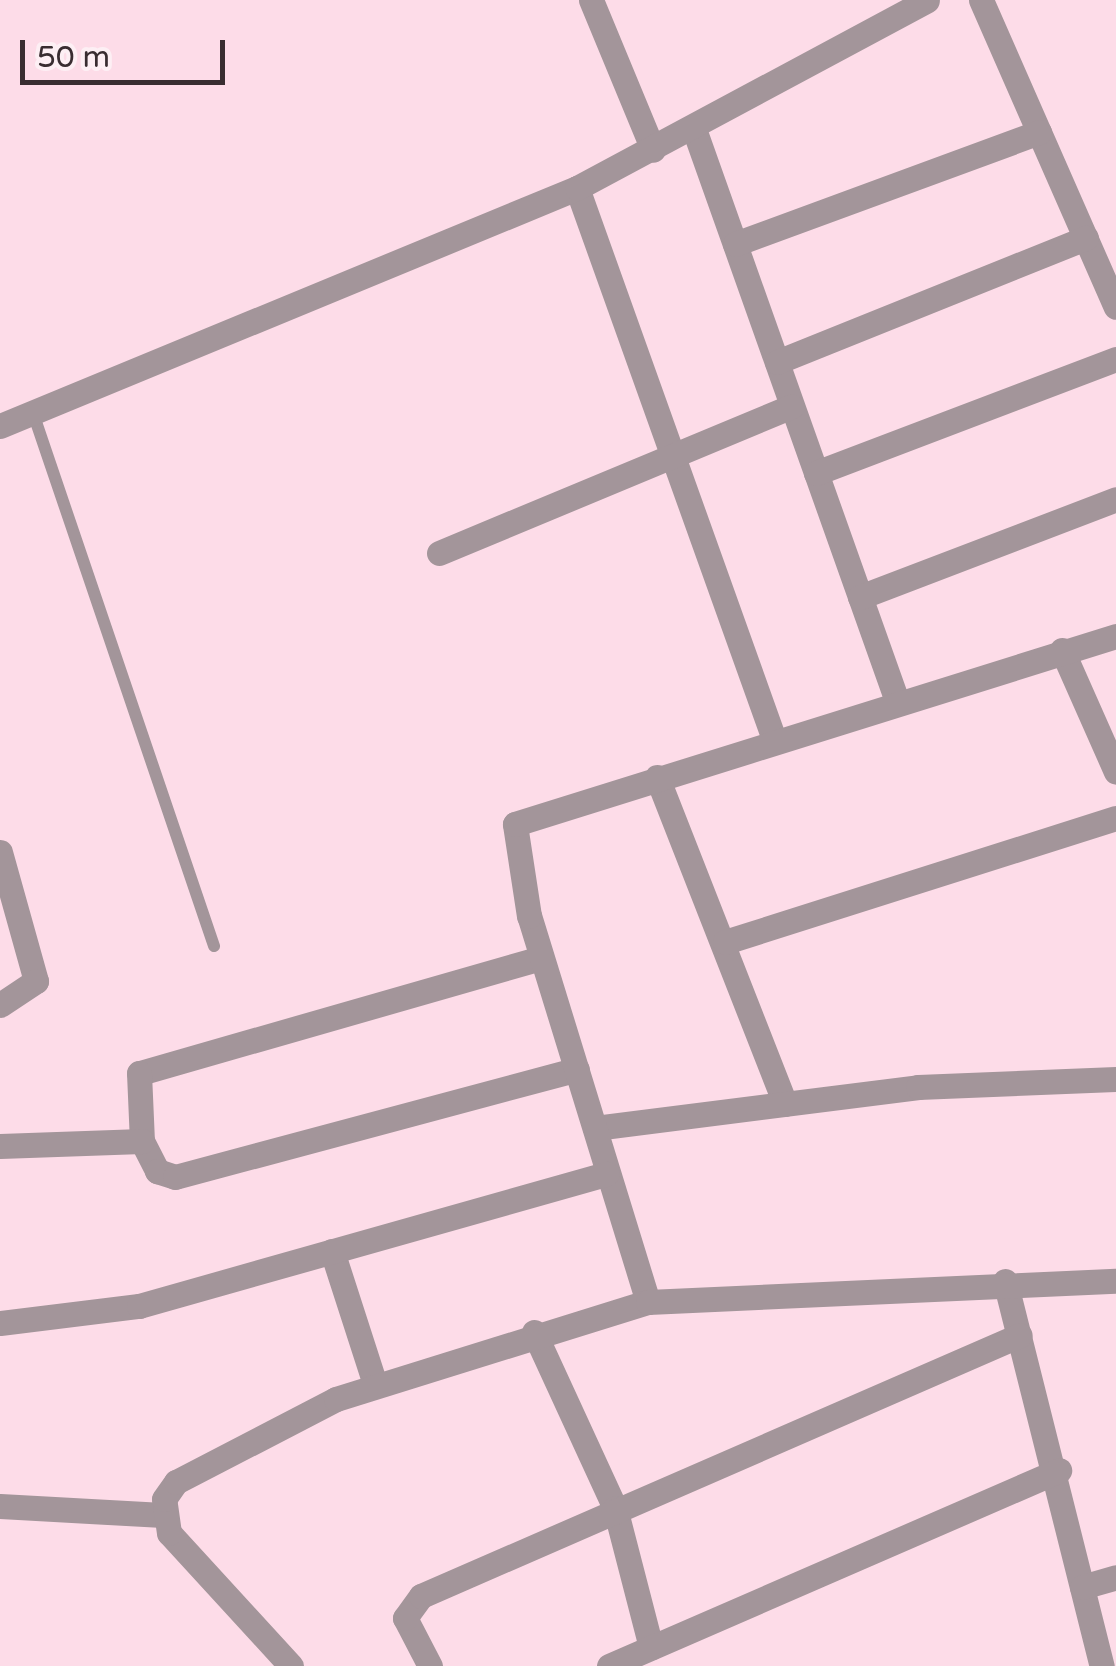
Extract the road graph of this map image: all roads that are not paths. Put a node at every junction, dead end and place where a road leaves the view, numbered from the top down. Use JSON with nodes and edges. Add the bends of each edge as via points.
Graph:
{"nodes":[{"id":1,"x":591,"y":0,"type":"edge"},
{"id":2,"x":926,"y":0,"type":"edge"},
{"id":3,"x":981,"y":0,"type":"edge"},
{"id":4,"x":694,"y":129,"type":"junction"},
{"id":5,"x":1039,"y":132,"type":"junction"},
{"id":6,"x":653,"y":150,"type":"junction"},
{"id":7,"x":578,"y":188,"type":"junction"},
{"id":8,"x":1086,"y":238,"type":"junction"},
{"id":9,"x":734,"y":244,"type":"junction"},
{"id":10,"x":1116,"y":307,"type":"edge"},
{"id":11,"x":1116,"y":358,"type":"edge"},
{"id":12,"x":777,"y":362,"type":"junction"},
{"id":13,"x":792,"y":406,"type":"junction"},
{"id":14,"x":33,"y":413,"type":"junction"},
{"id":15,"x":0,"y":426,"type":"edge"},
{"id":16,"x":670,"y":454,"type":"junction"},
{"id":17,"x":816,"y":473,"type":"junction"},
{"id":18,"x":1116,"y":498,"type":"edge"},
{"id":19,"x":438,"y":553,"type":"dead end"},
{"id":20,"x":860,"y":597,"type":"junction"},
{"id":21,"x":1116,"y":636,"type":"edge"},
{"id":22,"x":1062,"y":650,"type":"junction"},
{"id":23,"x":897,"y":701,"type":"junction"},
{"id":24,"x":774,"y":739,"type":"junction"},
{"id":25,"x":1116,"y":772,"type":"edge"},
{"id":26,"x":657,"y":777,"type":"junction"},
{"id":27,"x":1116,"y":818,"type":"edge"},
{"id":28,"x":2,"y":863,"type":"edge"},
{"id":29,"x":725,"y":942,"type":"junction"},
{"id":30,"x":214,"y":946,"type":"dead end"},
{"id":31,"x":541,"y":958,"type":"junction"},
{"id":32,"x":0,"y":1005,"type":"edge"},
{"id":33,"x":577,"y":1069,"type":"junction"},
{"id":34,"x":1116,"y":1079,"type":"edge"},
{"id":35,"x":785,"y":1104,"type":"junction"},
{"id":36,"x":595,"y":1128,"type":"junction"},
{"id":37,"x":142,"y":1141,"type":"junction"},
{"id":38,"x":0,"y":1146,"type":"edge"},
{"id":39,"x":607,"y":1174,"type":"junction"},
{"id":40,"x":332,"y":1251,"type":"junction"},
{"id":41,"x":1004,"y":1281,"type":"junction"},
{"id":42,"x":1116,"y":1281,"type":"edge"},
{"id":43,"x":648,"y":1302,"type":"junction"},
{"id":44,"x":0,"y":1323,"type":"edge"},
{"id":45,"x":534,"y":1332,"type":"junction"},
{"id":46,"x":1020,"y":1334,"type":"junction"},
{"id":47,"x":375,"y":1384,"type":"junction"},
{"id":48,"x":1059,"y":1470,"type":"junction"},
{"id":49,"x":0,"y":1506,"type":"edge"},
{"id":50,"x":615,"y":1508,"type":"junction"},
{"id":51,"x":163,"y":1515,"type":"junction"},
{"id":52,"x":1116,"y":1576,"type":"edge"},
{"id":53,"x":1082,"y":1588,"type":"junction"},
{"id":54,"x":651,"y":1646,"type":"junction"},
{"id":55,"x":291,"y":1666,"type":"edge"},
{"id":56,"x":430,"y":1666,"type":"edge"},
{"id":57,"x":609,"y":1666,"type":"edge"},
{"id":58,"x":1102,"y":1666,"type":"edge"}],
"edges":[{"from":1,"to":6,"type":"street"},
{"from":2,"to":4,"type":"street"},
{"from":3,"to":5,"type":"street"},
{"from":4,"to":6,"type":"street"},
{"from":4,"to":9,"type":"street"},
{"from":5,"to":8,"type":"street"},
{"from":5,"to":9,"type":"street"},
{"from":6,"to":7,"type":"street"},
{"from":7,"to":14,"type":"street"},
{"from":7,"to":16,"type":"street"},
{"from":8,"to":10,"type":"street"},
{"from":8,"to":12,"type":"street"},
{"from":9,"to":12,"type":"street"},
{"from":11,"to":17,"type":"street"},
{"from":12,"to":13,"type":"street"},
{"from":13,"to":16,"type":"street"},
{"from":13,"to":17,"type":"street"},
{"from":14,"to":15,"type":"street"},
{"from":14,"to":30,"type":"lane"},
{"from":16,"to":19,"type":"street"},
{"from":16,"to":24,"type":"street"},
{"from":17,"to":20,"type":"street"},
{"from":18,"to":20,"type":"street"},
{"from":20,"to":23,"type":"street"},
{"from":21,"to":22,"type":"street"},
{"from":22,"to":23,"type":"street"},
{"from":22,"to":25,"type":"street"},
{"from":23,"to":24,"type":"street"},
{"from":24,"to":26,"type":"street"},
{"from":26,"to":29,"type":"street"},
{"from":26,"to":31,"type":"street","via":[[515,824]]},
{"from":27,"to":29,"type":"street"},
{"from":28,"to":32,"type":"street","via":[[36,980]]},
{"from":29,"to":35,"type":"street"},
{"from":31,"to":33,"type":"street"},
{"from":31,"to":37,"type":"street","via":[[139,1074]]},
{"from":33,"to":36,"type":"street"},
{"from":33,"to":37,"type":"street","via":[[175,1177],[157,1171]]},
{"from":34,"to":35,"type":"street","via":[[918,1087]]},
{"from":35,"to":36,"type":"street"},
{"from":36,"to":39,"type":"street"},
{"from":37,"to":38,"type":"street"},
{"from":39,"to":40,"type":"street"},
{"from":39,"to":43,"type":"street"},
{"from":40,"to":44,"type":"street","via":[[139,1306]]},
{"from":40,"to":47,"type":"street"},
{"from":41,"to":42,"type":"street"},
{"from":41,"to":43,"type":"street"},
{"from":41,"to":46,"type":"street"},
{"from":43,"to":45,"type":"street"},
{"from":45,"to":47,"type":"street"},
{"from":45,"to":50,"type":"street"},
{"from":46,"to":48,"type":"street"},
{"from":46,"to":50,"type":"street"},
{"from":47,"to":51,"type":"street","via":[[176,1482]]},
{"from":48,"to":53,"type":"street"},
{"from":48,"to":54,"type":"street"},
{"from":49,"to":51,"type":"street"},
{"from":50,"to":54,"type":"street"},
{"from":50,"to":56,"type":"street","via":[[409,1604],[404,1618]]},
{"from":51,"to":55,"type":"street","via":[[169,1534]]},
{"from":52,"to":53,"type":"street"},
{"from":53,"to":58,"type":"street"},
{"from":54,"to":57,"type":"street"}]}
